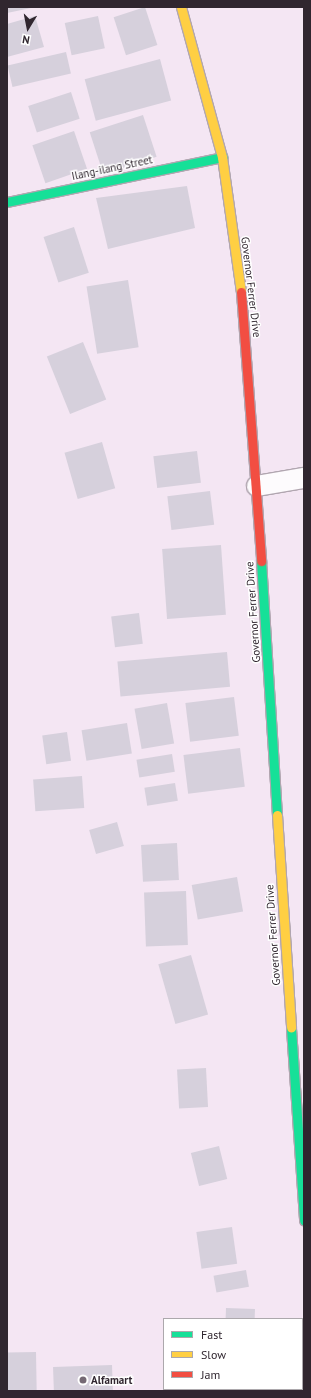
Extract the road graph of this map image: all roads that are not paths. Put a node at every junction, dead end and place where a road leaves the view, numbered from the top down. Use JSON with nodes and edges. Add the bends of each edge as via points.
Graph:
{"nodes":[{"id":1,"x":181,"y":7,"type":"edge"},
{"id":2,"x":222,"y":157,"type":"junction"},
{"id":3,"x":7,"y":202,"type":"edge"},
{"id":4,"x":304,"y":478,"type":"edge"},
{"id":5,"x":257,"y":486,"type":"junction"},
{"id":6,"x":304,"y":1222,"type":"edge"}],
"edges":[{"from":1,"to":2,"type":"main road","name":"Governor Ferrer Drive"},
{"from":2,"to":3,"type":"main road","name":"Ilang-ilang Street"},
{"from":2,"to":5,"type":"main road","name":"Governor Ferrer Drive","via":[[245,320]]},
{"from":4,"to":5,"type":"lane"},
{"from":5,"to":6,"type":"main road","name":"Governor Ferrer Drive"}]}
